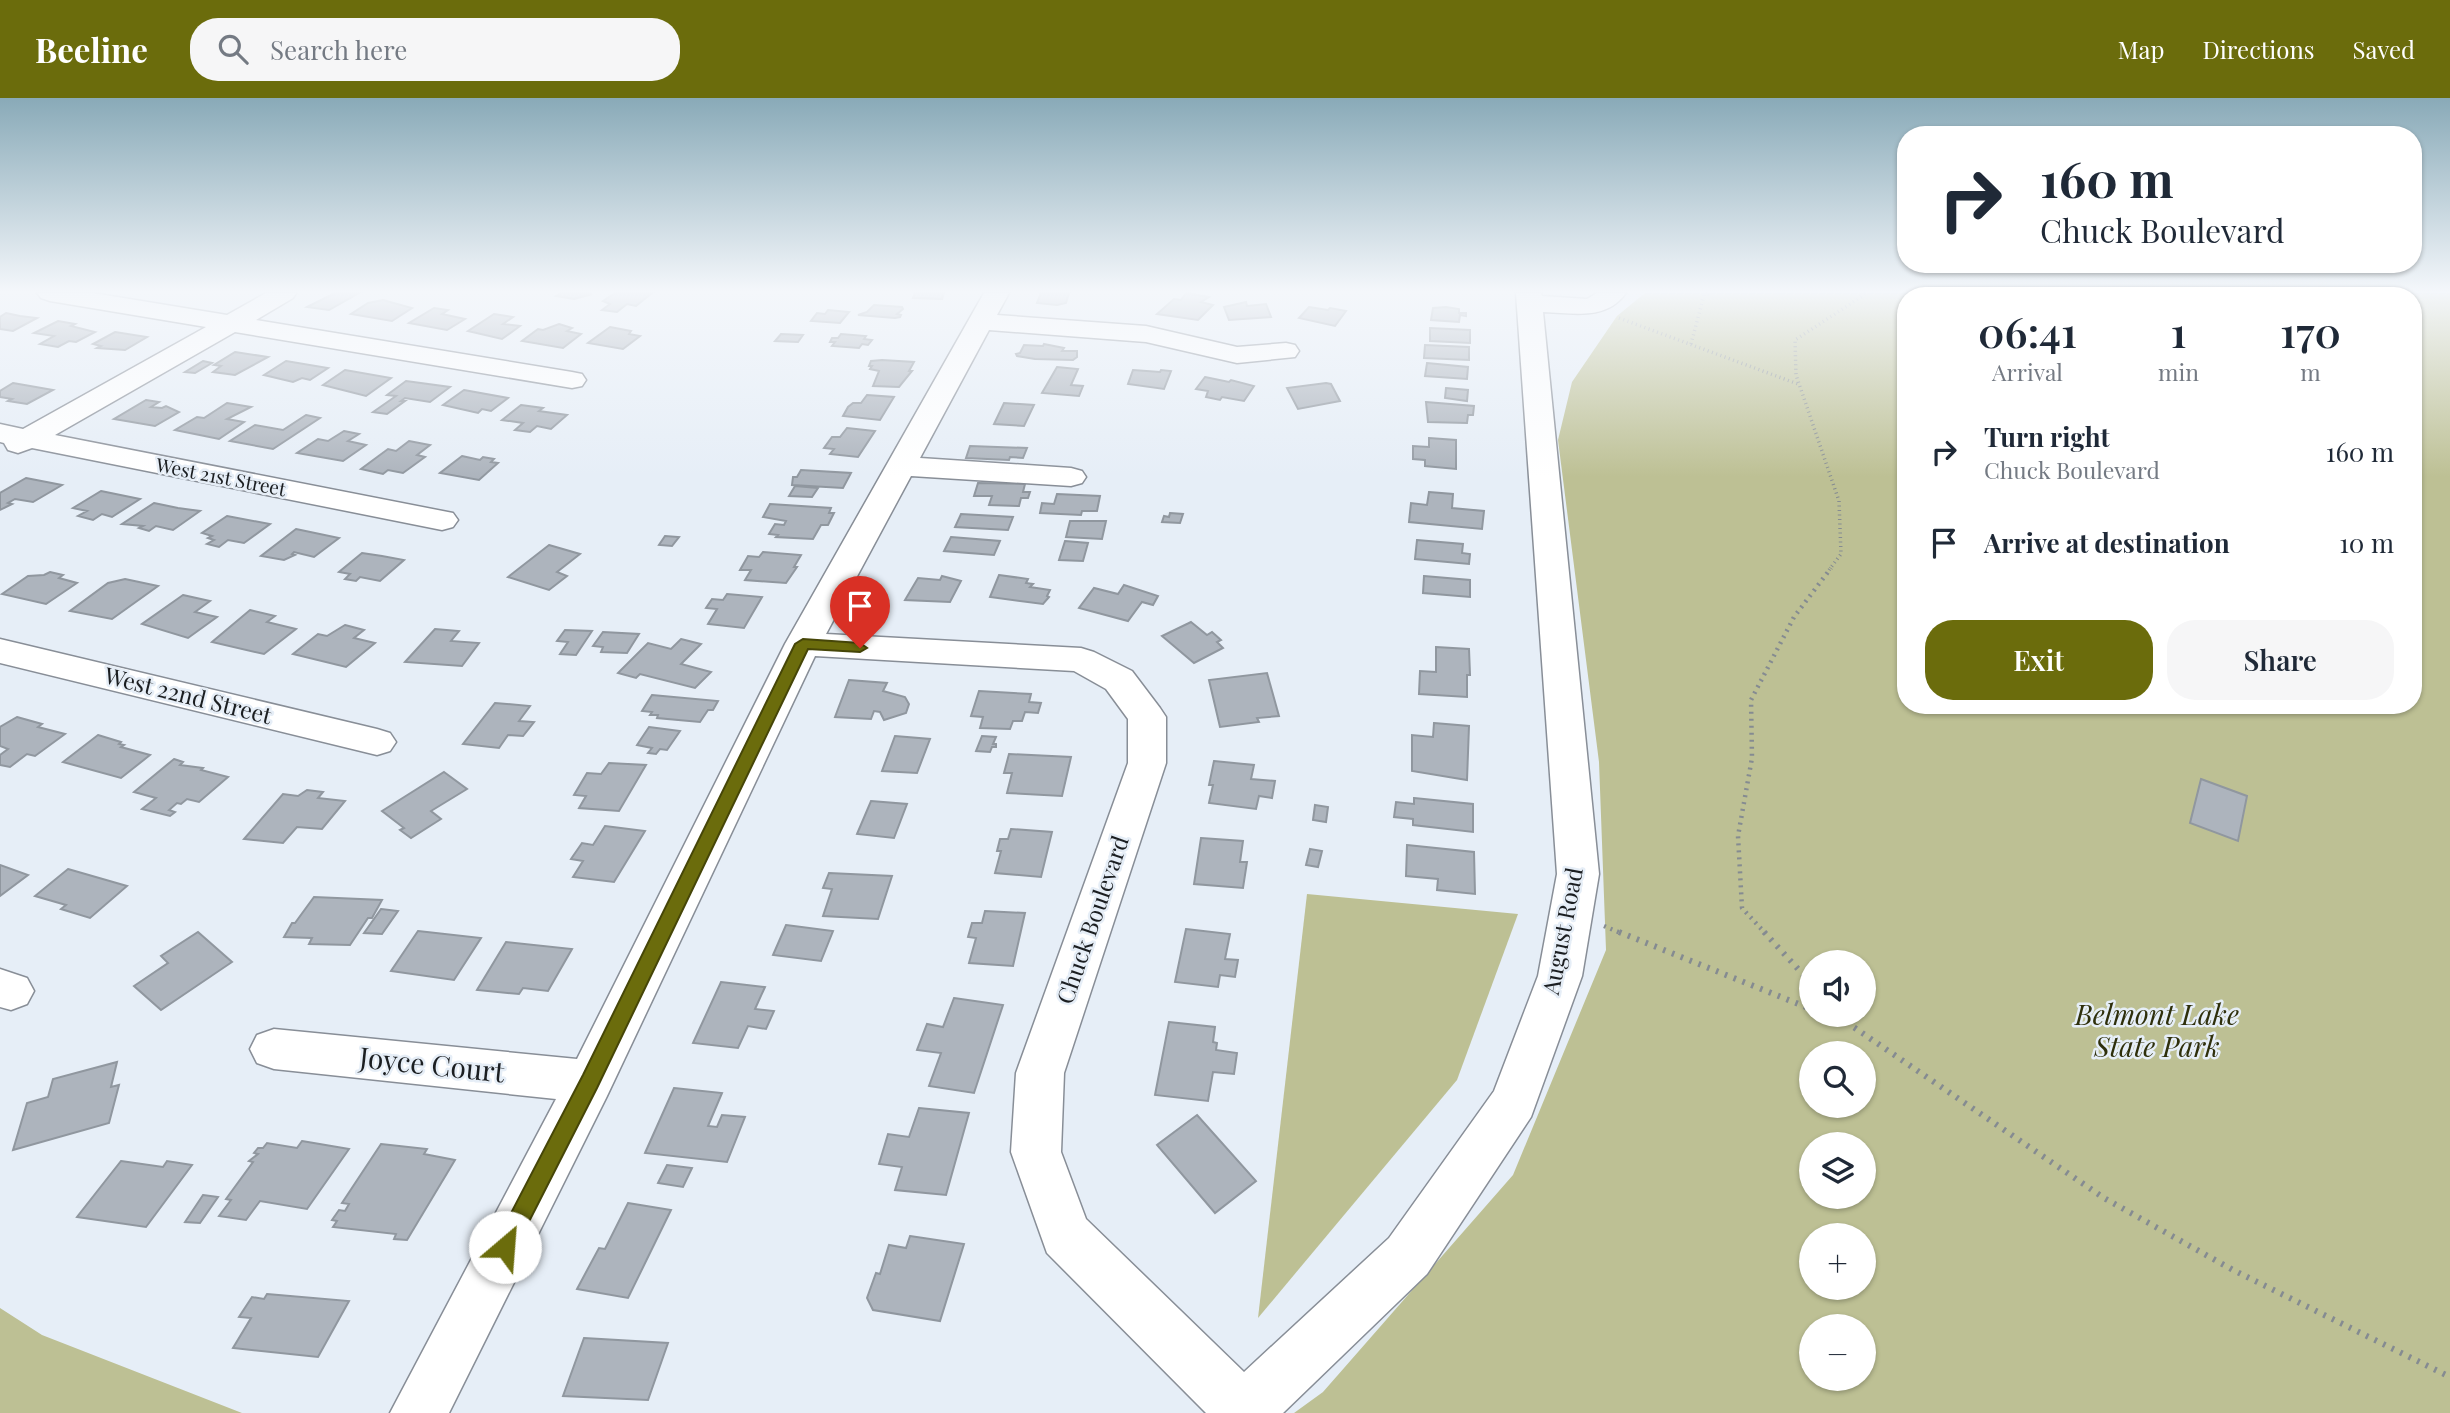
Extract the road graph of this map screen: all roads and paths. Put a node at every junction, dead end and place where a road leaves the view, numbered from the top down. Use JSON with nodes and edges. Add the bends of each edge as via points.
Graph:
{"nodes":[{"id":1,"x":172,"y":354,"type":"edge"},
{"id":2,"x":420,"y":354,"type":"edge"},
{"id":3,"x":964,"y":354,"type":"edge"},
{"id":4,"x":1534,"y":354,"type":"edge"},
{"id":5,"x":1719,"y":354,"type":"edge"},
{"id":6,"x":1795,"y":354,"type":"edge"},
{"id":7,"x":572,"y":380,"type":"dead end"},
{"id":8,"x":1799,"y":384,"type":"junction"},
{"id":9,"x":14,"y":436,"type":"edge"},
{"id":10,"x":0,"y":454,"type":"edge"},
{"id":11,"x":903,"y":466,"type":"junction"},
{"id":12,"x":1071,"y":477,"type":"dead end"},
{"id":13,"x":442,"y":520,"type":"dead end"},
{"id":14,"x":803,"y":644,"type":"junction"},
{"id":15,"x":0,"y":651,"type":"edge"},
{"id":16,"x":376,"y":742,"type":"dead end"},
{"id":17,"x":1571,"y":913,"type":"junction"},
{"id":18,"x":1799,"y":970,"type":"edge"},
{"id":19,"x":1799,"y":1004,"type":"edge"},
{"id":20,"x":1853,"y":1027,"type":"edge"},
{"id":21,"x":274,"y":1049,"type":"dead end"},
{"id":22,"x":590,"y":1082,"type":"junction"},
{"id":23,"x":2450,"y":1377,"type":"edge"},
{"id":24,"x":1243,"y":1412,"type":"edge"},
{"id":25,"x":419,"y":1413,"type":"edge"}],
"edges":[{"from":1,"to":9,"type":"street"},
{"from":2,"to":7,"type":"street"},
{"from":3,"to":11,"type":"street"},
{"from":4,"to":17,"type":"street","name":"August Road","via":[[1578,874]]},
{"from":5,"to":8,"type":"path"},
{"from":6,"to":8,"type":"path"},
{"from":8,"to":18,"type":"path","via":[[1839,501],[1841,554],[1794,617],[1751,700],[1752,758],[1738,836],[1742,908]]},
{"from":9,"to":10,"type":"street"},
{"from":9,"to":13,"type":"street","name":"West 21st Street"},
{"from":11,"to":12,"type":"street"},
{"from":11,"to":14,"type":"street"},
{"from":14,"to":22,"type":"street"},
{"from":14,"to":24,"type":"street","name":"Chuck Boulevard","via":[[1081,660],[1119,680],[1147,717],[1147,763],[1040,1073],[1037,1153],[1066,1235]]},
{"from":15,"to":16,"type":"street","name":"West 22nd Street"},
{"from":17,"to":19,"type":"path"},
{"from":17,"to":24,"type":"street","name":"August Road","via":[[1560,976],[1514,1102],[1409,1256]]},
{"from":20,"to":23,"type":"path","via":[[2104,1198],[2233,1270]]},
{"from":21,"to":22,"type":"street","name":"Joyce Court"},
{"from":22,"to":25,"type":"street"}]}
